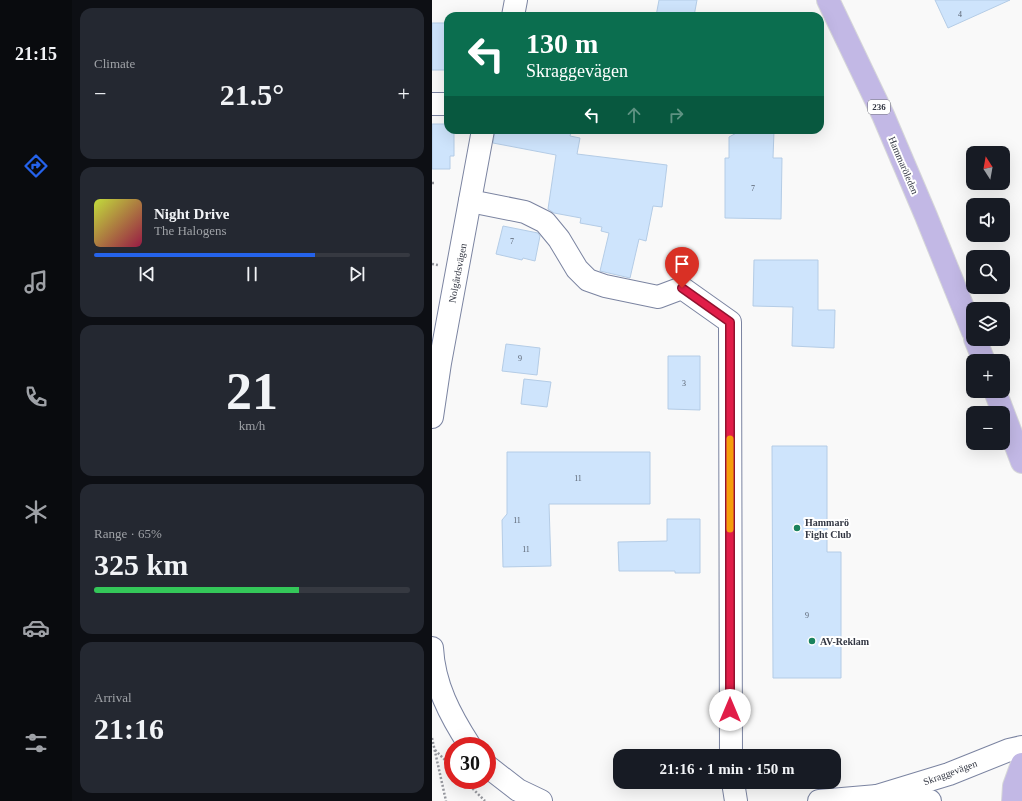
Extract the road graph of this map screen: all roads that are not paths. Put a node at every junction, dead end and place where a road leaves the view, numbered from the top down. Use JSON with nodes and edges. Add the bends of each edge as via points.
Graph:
{"nodes":[{"id":1,"x":828,"y":0,"type":"edge"},
{"id":2,"x":432,"y":104,"type":"edge"},
{"id":3,"x":444,"y":104,"type":"edge"},
{"id":4,"x":483,"y":134,"type":"edge"},
{"id":5,"x":470,"y":201,"type":"junction"},
{"id":6,"x":966,"y":315,"type":"edge"},
{"id":7,"x":998,"y":398,"type":"edge"},
{"id":8,"x":432,"y":417,"type":"edge"},
{"id":9,"x":1022,"y":462,"type":"edge"},
{"id":10,"x":432,"y":648,"type":"edge"},
{"id":11,"x":435,"y":683,"type":"edge"},
{"id":12,"x":465,"y":737,"type":"edge"},
{"id":13,"x":1022,"y":747,"type":"edge"},
{"id":14,"x":730,"y":749,"type":"edge"},
{"id":15,"x":1022,"y":764,"type":"edge"},
{"id":16,"x":496,"y":776,"type":"edge"},
{"id":17,"x":734,"y":789,"type":"edge"},
{"id":18,"x":515,"y":796,"type":"edge"},
{"id":19,"x":876,"y":796,"type":"junction"},
{"id":20,"x":541,"y":801,"type":"edge"},
{"id":21,"x":736,"y":801,"type":"edge"},
{"id":22,"x":819,"y":801,"type":"edge"},
{"id":23,"x":930,"y":801,"type":"edge"},
{"id":24,"x":1013,"y":801,"type":"edge"}],
"edges":[{"from":1,"to":6,"type":"main road","name":"Hammaröleden","number":"236","via":[[883,115]]},
{"from":2,"to":3,"type":"street"},
{"from":4,"to":5,"type":"street","name":"Nolgårdsvägen"},
{"from":5,"to":8,"type":"street","name":"Nolgårdsvägen"},
{"from":5,"to":14,"type":"street","via":[[525,212],[545,222],[559,239],[577,269],[588,280],[658,297],[682,288],[730,322]]},
{"from":7,"to":9,"type":"main road"},
{"from":10,"to":11,"type":"street"},
{"from":11,"to":12,"type":"street"},
{"from":13,"to":19,"type":"street","name":"Skraggevägen","via":[[1008,750],[949,774]]},
{"from":15,"to":24,"type":"main road","via":[[1014,786]]},
{"from":16,"to":18,"type":"street"},
{"from":17,"to":21,"type":"street"},
{"from":18,"to":20,"type":"street"},
{"from":19,"to":22,"type":"street","name":"Skraggevägen"},
{"from":19,"to":23,"type":"street","name":"Skraggevägen"}]}
